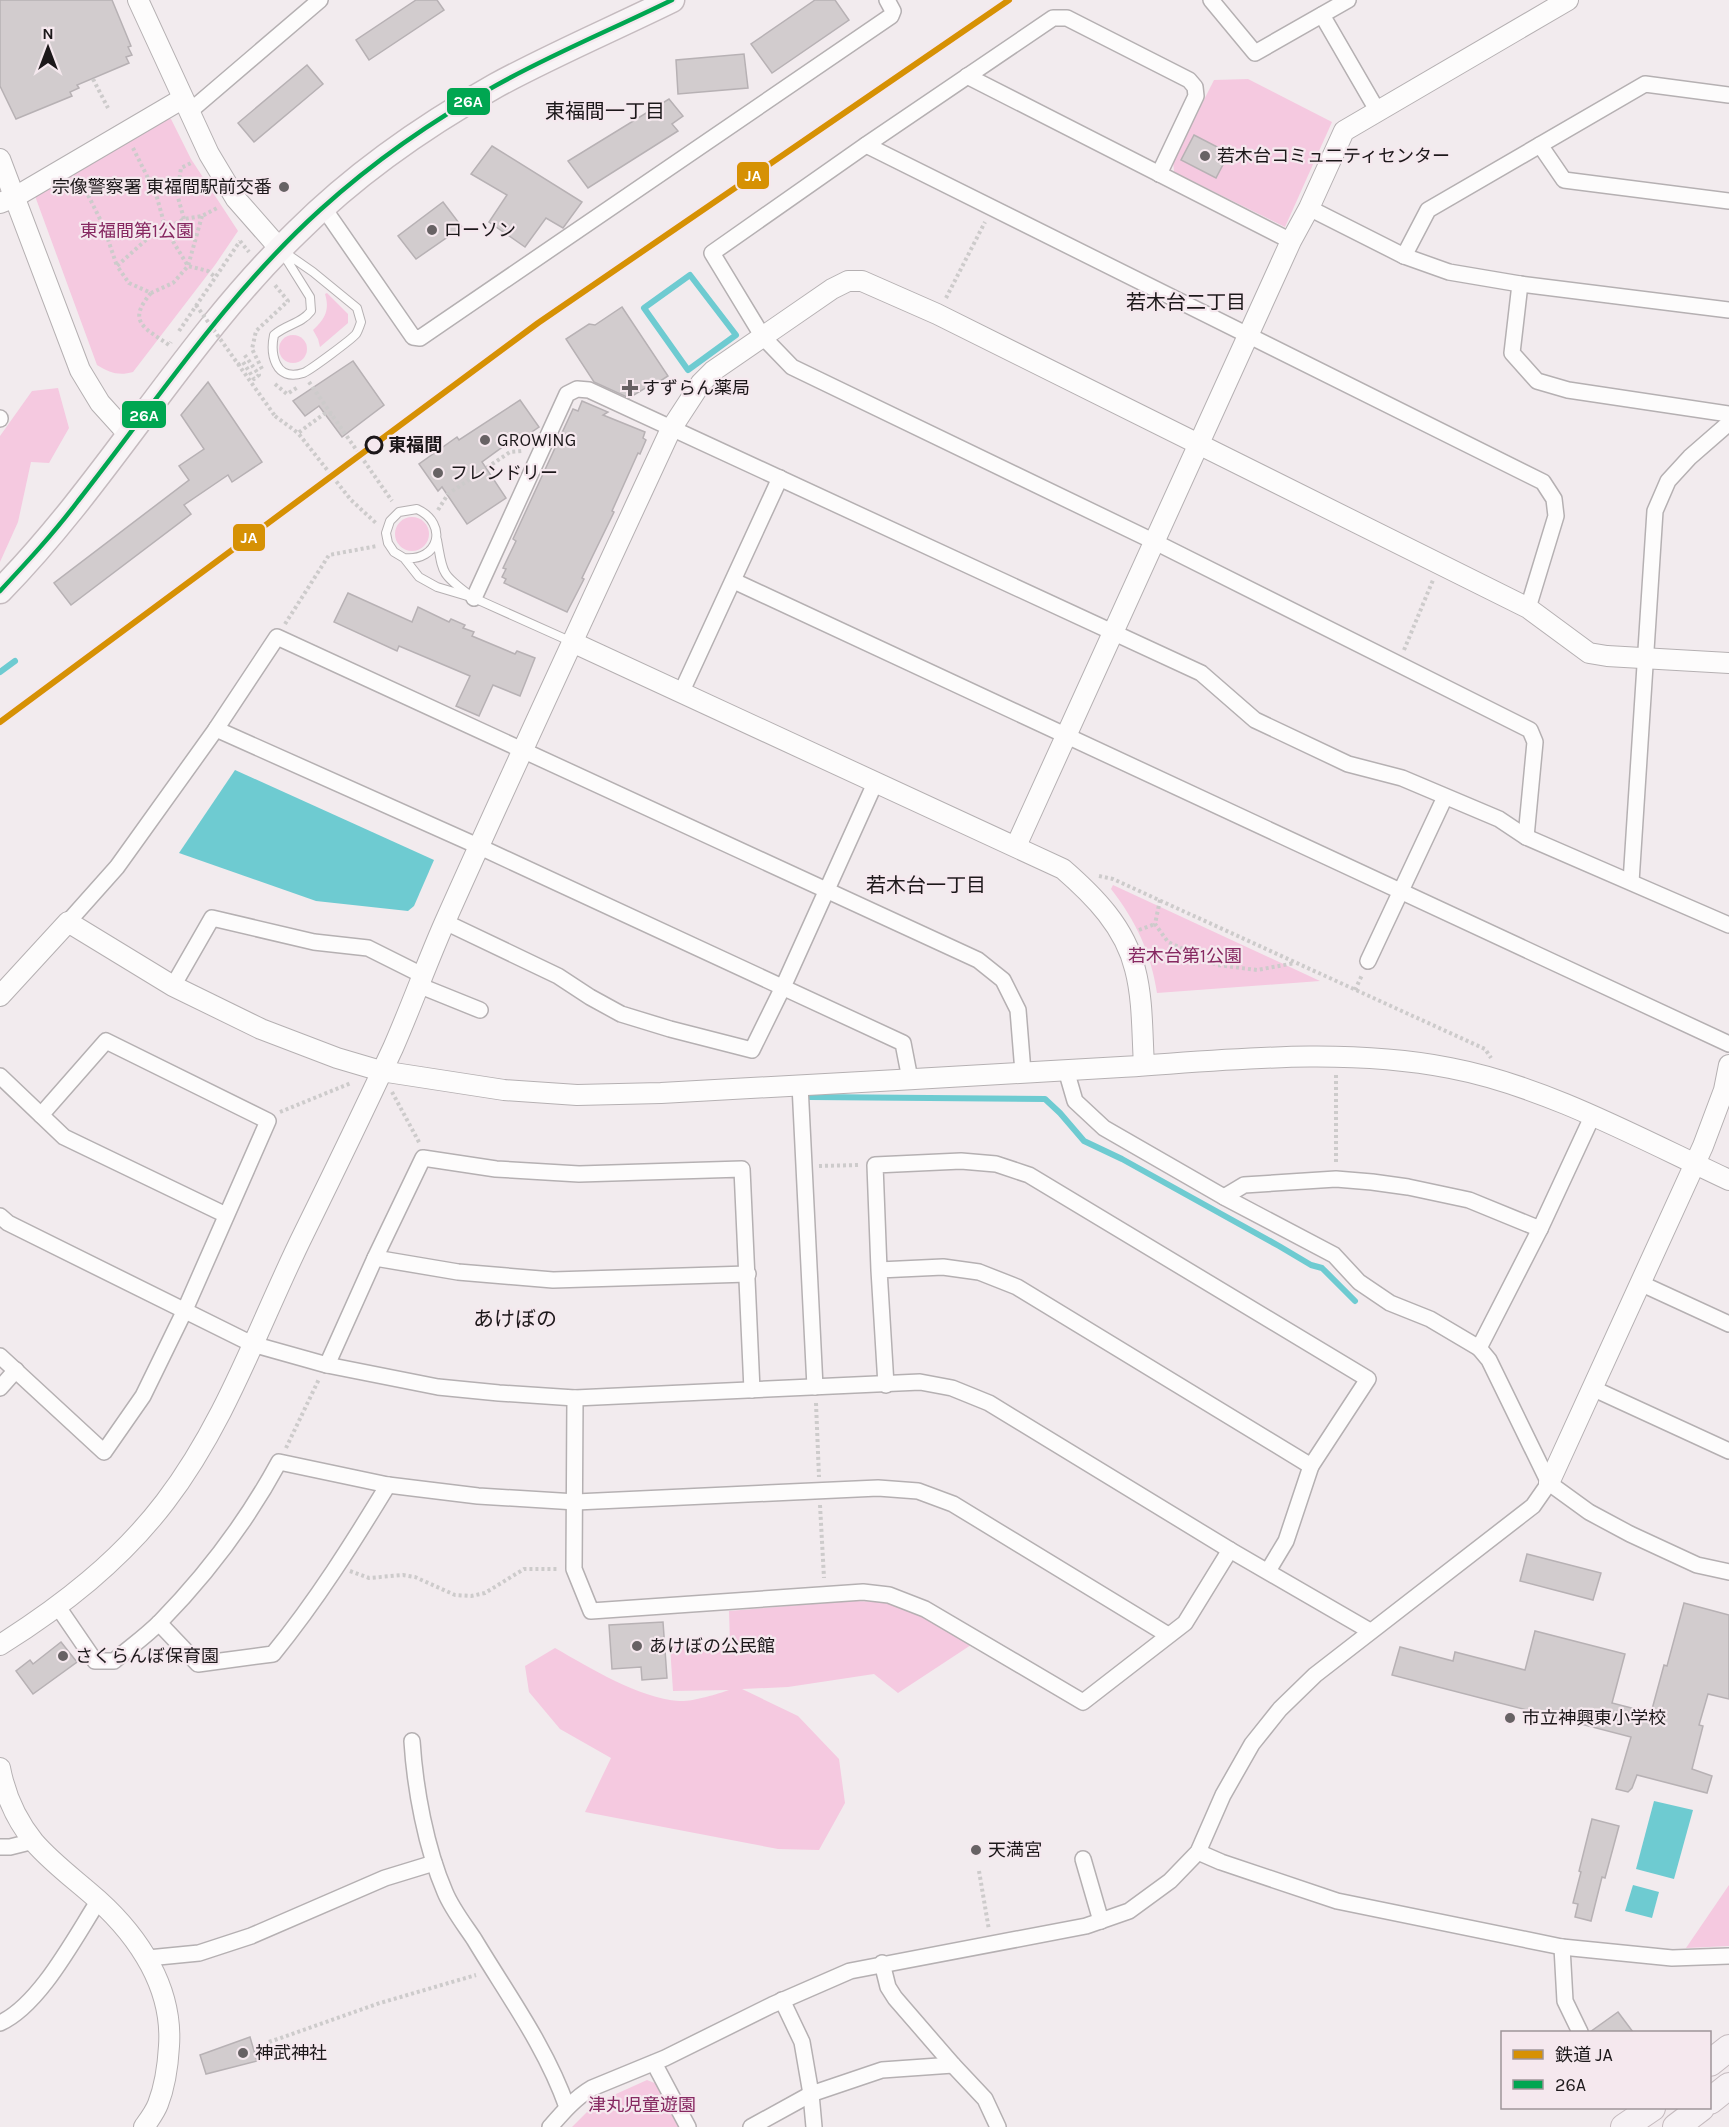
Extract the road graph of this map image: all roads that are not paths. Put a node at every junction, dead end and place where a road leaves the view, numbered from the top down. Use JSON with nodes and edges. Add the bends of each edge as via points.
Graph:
{"nodes":[{"id":1,"x":138,"y":0,"type":"edge"},
{"id":2,"x":320,"y":0,"type":"edge"},
{"id":3,"x":672,"y":0,"type":"edge"},
{"id":4,"x":886,"y":0,"type":"edge"},
{"id":5,"x":1211,"y":0,"type":"edge"},
{"id":6,"x":1348,"y":0,"type":"edge"},
{"id":7,"x":1568,"y":0,"type":"edge"},
{"id":8,"x":1322,"y":15,"type":"junction"},
{"id":9,"x":967,"y":76,"type":"junction"},
{"id":10,"x":1729,"y":95,"type":"edge"},
{"id":11,"x":186,"y":105,"type":"junction"},
{"id":12,"x":1377,"y":110,"type":"junction"},
{"id":13,"x":866,"y":145,"type":"junction"},
{"id":14,"x":1540,"y":145,"type":"junction"},
{"id":15,"x":0,"y":159,"type":"edge"},
{"id":16,"x":1159,"y":174,"type":"junction"},
{"id":17,"x":7,"y":200,"type":"edge"},
{"id":18,"x":1729,"y":201,"type":"edge"},
{"id":19,"x":323,"y":207,"type":"junction"},
{"id":20,"x":1309,"y":208,"type":"junction"},
{"id":21,"x":1292,"y":241,"type":"junction"},
{"id":22,"x":280,"y":249,"type":"junction"},
{"id":23,"x":1404,"y":256,"type":"junction"},
{"id":24,"x":1520,"y":284,"type":"junction"},
{"id":25,"x":1729,"y":310,"type":"edge"},
{"id":26,"x":1249,"y":335,"type":"junction"},
{"id":27,"x":763,"y":337,"type":"junction"},
{"id":28,"x":1729,"y":414,"type":"edge"},
{"id":29,"x":1729,"y":423,"type":"edge"},
{"id":30,"x":671,"y":429,"type":"junction"},
{"id":31,"x":129,"y":435,"type":"junction"},
{"id":32,"x":1199,"y":444,"type":"junction"},
{"id":33,"x":780,"y":478,"type":"junction"},
{"id":34,"x":436,"y":539,"type":"junction"},
{"id":35,"x":1155,"y":542,"type":"junction"},
{"id":36,"x":404,"y":558,"type":"junction"},
{"id":37,"x":734,"y":581,"type":"junction"},
{"id":38,"x":0,"y":591,"type":"edge"},
{"id":39,"x":474,"y":598,"type":"junction"},
{"id":40,"x":1528,"y":608,"type":"junction"},
{"id":41,"x":1113,"y":633,"type":"junction"},
{"id":42,"x":572,"y":642,"type":"junction"},
{"id":43,"x":1646,"y":658,"type":"junction"},
{"id":44,"x":1729,"y":663,"type":"edge"},
{"id":45,"x":681,"y":693,"type":"junction"},
{"id":46,"x":216,"y":729,"type":"junction"},
{"id":47,"x":1067,"y":735,"type":"junction"},
{"id":48,"x":522,"y":751,"type":"junction"},
{"id":49,"x":876,"y":782,"type":"junction"},
{"id":50,"x":1445,"y":797,"type":"junction"},
{"id":51,"x":1526,"y":837,"type":"junction"},
{"id":52,"x":1016,"y":846,"type":"junction"},
{"id":53,"x":480,"y":847,"type":"junction"},
{"id":54,"x":1631,"y":882,"type":"junction"},
{"id":55,"x":827,"y":891,"type":"junction"},
{"id":56,"x":1401,"y":893,"type":"junction"},
{"id":57,"x":68,"y":922,"type":"junction"},
{"id":58,"x":445,"y":922,"type":"junction"},
{"id":59,"x":1729,"y":925,"type":"edge"},
{"id":60,"x":1368,"y":961,"type":"dead end"},
{"id":61,"x":420,"y":980,"type":"junction"},
{"id":62,"x":173,"y":986,"type":"junction"},
{"id":63,"x":783,"y":987,"type":"junction"},
{"id":64,"x":0,"y":996,"type":"edge"},
{"id":65,"x":480,"y":1010,"type":"dead end"},
{"id":66,"x":1729,"y":1044,"type":"edge"},
{"id":67,"x":1144,"y":1065,"type":"junction"},
{"id":68,"x":1729,"y":1065,"type":"edge"},
{"id":69,"x":1066,"y":1070,"type":"junction"},
{"id":70,"x":381,"y":1071,"type":"junction"},
{"id":71,"x":1023,"y":1072,"type":"junction"},
{"id":72,"x":0,"y":1076,"type":"edge"},
{"id":73,"x":910,"y":1079,"type":"junction"},
{"id":74,"x":801,"y":1085,"type":"junction"},
{"id":75,"x":41,"y":1115,"type":"junction"},
{"id":76,"x":1592,"y":1117,"type":"junction"},
{"id":77,"x":1694,"y":1164,"type":"junction"},
{"id":78,"x":1729,"y":1180,"type":"edge"},
{"id":79,"x":1224,"y":1197,"type":"junction"},
{"id":80,"x":226,"y":1215,"type":"junction"},
{"id":81,"x":0,"y":1216,"type":"edge"},
{"id":82,"x":1540,"y":1229,"type":"junction"},
{"id":83,"x":375,"y":1258,"type":"junction"},
{"id":84,"x":879,"y":1270,"type":"junction"},
{"id":85,"x":748,"y":1275,"type":"junction"},
{"id":86,"x":1640,"y":1283,"type":"junction"},
{"id":87,"x":184,"y":1312,"type":"junction"},
{"id":88,"x":1729,"y":1324,"type":"edge"},
{"id":89,"x":252,"y":1344,"type":"junction"},
{"id":90,"x":1479,"y":1348,"type":"junction"},
{"id":91,"x":0,"y":1356,"type":"edge"},
{"id":92,"x":327,"y":1365,"type":"junction"},
{"id":93,"x":16,"y":1370,"type":"junction"},
{"id":94,"x":886,"y":1384,"type":"junction"},
{"id":95,"x":815,"y":1387,"type":"junction"},
{"id":96,"x":0,"y":1388,"type":"edge"},
{"id":97,"x":1592,"y":1388,"type":"junction"},
{"id":98,"x":752,"y":1390,"type":"junction"},
{"id":99,"x":575,"y":1398,"type":"junction"},
{"id":100,"x":1729,"y":1451,"type":"edge"},
{"id":101,"x":1311,"y":1466,"type":"junction"},
{"id":102,"x":1549,"y":1483,"type":"junction"},
{"id":103,"x":388,"y":1485,"type":"junction"},
{"id":104,"x":576,"y":1502,"type":"junction"},
{"id":105,"x":1230,"y":1550,"type":"junction"},
{"id":106,"x":1268,"y":1571,"type":"junction"},
{"id":107,"x":1729,"y":1572,"type":"edge"},
{"id":108,"x":58,"y":1607,"type":"junction"},
{"id":109,"x":159,"y":1623,"type":"junction"},
{"id":110,"x":1370,"y":1631,"type":"junction"},
{"id":111,"x":1168,"y":1635,"type":"junction"},
{"id":112,"x":0,"y":1645,"type":"edge"},
{"id":113,"x":411,"y":1741,"type":"dead end"},
{"id":114,"x":0,"y":1768,"type":"edge"},
{"id":115,"x":34,"y":1841,"type":"junction"},
{"id":116,"x":0,"y":1847,"type":"edge"},
{"id":117,"x":1198,"y":1852,"type":"junction"},
{"id":118,"x":1083,"y":1859,"type":"dead end"},
{"id":119,"x":434,"y":1863,"type":"junction"},
{"id":120,"x":99,"y":1900,"type":"junction"},
{"id":121,"x":1101,"y":1922,"type":"junction"},
{"id":122,"x":1562,"y":1947,"type":"junction"},
{"id":123,"x":1729,"y":1956,"type":"edge"},
{"id":124,"x":148,"y":1958,"type":"junction"},
{"id":125,"x":882,"y":1964,"type":"junction"},
{"id":126,"x":782,"y":2000,"type":"junction"},
{"id":127,"x":0,"y":2023,"type":"edge"},
{"id":128,"x":1580,"y":2031,"type":"edge"},
{"id":129,"x":1729,"y":2048,"type":"edge"},
{"id":130,"x":1711,"y":2062,"type":"edge"},
{"id":131,"x":654,"y":2063,"type":"junction"},
{"id":132,"x":953,"y":2065,"type":"junction"},
{"id":133,"x":1729,"y":2086,"type":"edge"},
{"id":134,"x":811,"y":2094,"type":"junction"},
{"id":135,"x":1711,"y":2100,"type":"edge"},
{"id":136,"x":567,"y":2107,"type":"junction"},
{"id":137,"x":1651,"y":2109,"type":"edge"},
{"id":138,"x":1700,"y":2109,"type":"edge"},
{"id":139,"x":144,"y":2127,"type":"edge"},
{"id":140,"x":550,"y":2127,"type":"edge"},
{"id":141,"x":688,"y":2127,"type":"edge"},
{"id":142,"x":751,"y":2127,"type":"edge"},
{"id":143,"x":813,"y":2127,"type":"edge"},
{"id":144,"x":998,"y":2127,"type":"edge"},
{"id":145,"x":1624,"y":2127,"type":"edge"},
{"id":146,"x":1676,"y":2127,"type":"edge"}],
"edges":[{"from":1,"to":11,"type":"street"},
{"from":2,"to":11,"type":"street"},
{"from":3,"to":19,"type":"main road","via":[[470,101],[405,142]]},
{"from":4,"to":19,"type":"street","via":[[893,11],[891,16],[420,338],[413,337]]},
{"from":5,"to":8,"type":"street","via":[[1255,53]]},
{"from":6,"to":8,"type":"street"},
{"from":7,"to":12,"type":"street"},
{"from":8,"to":12,"type":"street"},
{"from":9,"to":13,"type":"street"},
{"from":9,"to":16,"type":"street"},
{"from":9,"to":16,"type":"street","via":[[1053,18],[1067,18],[1190,80],[1196,96]]},
{"from":10,"to":14,"type":"street","via":[[1645,84]]},
{"from":11,"to":17,"type":"street","via":[[125,133]]},
{"from":11,"to":22,"type":"street","via":[[236,199]]},
{"from":12,"to":20,"type":"street","via":[[1344,131]]},
{"from":13,"to":26,"type":"street"},
{"from":13,"to":27,"type":"street","via":[[712,253]]},
{"from":14,"to":18,"type":"street","via":[[1564,180]]},
{"from":14,"to":23,"type":"street","via":[[1428,210]]},
{"from":15,"to":17,"type":"street"},
{"from":16,"to":21,"type":"street"},
{"from":17,"to":31,"type":"street","via":[[80,370],[100,403]]},
{"from":19,"to":22,"type":"main road"},
{"from":20,"to":21,"type":"street"},
{"from":20,"to":23,"type":"street"},
{"from":21,"to":26,"type":"street"},
{"from":22,"to":22,"type":"lane","via":[[357,308],[362,321],[355,335],[303,374],[288,374],[278,368],[271,356],[274,335],[284,326],[303,321],[311,311],[310,297]]},
{"from":22,"to":31,"type":"main road","via":[[190,352]]},
{"from":23,"to":24,"type":"street","via":[[1449,272]]},
{"from":24,"to":25,"type":"street"},
{"from":24,"to":28,"type":"street","via":[[1512,353],[1537,381],[1568,390]]},
{"from":26,"to":32,"type":"street"},
{"from":26,"to":40,"type":"street","via":[[1543,482],[1554,499],[1556,516]]},
{"from":27,"to":30,"type":"street","via":[[700,383]]},
{"from":27,"to":32,"type":"street","via":[[832,290],[848,281],[862,281]]},
{"from":27,"to":35,"type":"street","via":[[792,367]]},
{"from":29,"to":43,"type":"street","via":[[1668,481],[1655,511]]},
{"from":30,"to":33,"type":"street"},
{"from":30,"to":39,"type":"street","via":[[589,390],[577,389],[567,394]]},
{"from":30,"to":42,"type":"street"},
{"from":31,"to":38,"type":"main road"},
{"from":32,"to":35,"type":"street"},
{"from":32,"to":40,"type":"street"},
{"from":33,"to":37,"type":"street"},
{"from":33,"to":41,"type":"street"},
{"from":34,"to":36,"type":"lane","via":[[424,556]]},
{"from":34,"to":36,"type":"lane","via":[[432,519],[417,509],[399,512],[386,532],[394,552]]},
{"from":34,"to":39,"type":"lane","via":[[442,570]]},
{"from":35,"to":41,"type":"street"},
{"from":35,"to":51,"type":"street","via":[[1530,730],[1535,742]]},
{"from":36,"to":39,"type":"lane","via":[[419,578]]},
{"from":37,"to":45,"type":"street"},
{"from":37,"to":47,"type":"street"},
{"from":39,"to":42,"type":"lane"},
{"from":40,"to":43,"type":"street","via":[[1588,652]]},
{"from":41,"to":47,"type":"street"},
{"from":41,"to":50,"type":"street","via":[[1201,673],[1255,720],[1348,764],[1402,778]]},
{"from":42,"to":45,"type":"street"},
{"from":42,"to":48,"type":"street"},
{"from":43,"to":44,"type":"street"},
{"from":43,"to":54,"type":"street"},
{"from":45,"to":49,"type":"street"},
{"from":46,"to":48,"type":"street","via":[[276,637]]},
{"from":46,"to":53,"type":"street"},
{"from":46,"to":57,"type":"street","via":[[117,867]]},
{"from":47,"to":52,"type":"street"},
{"from":47,"to":56,"type":"street"},
{"from":48,"to":53,"type":"street"},
{"from":48,"to":55,"type":"street"},
{"from":49,"to":52,"type":"street"},
{"from":49,"to":55,"type":"street"},
{"from":50,"to":51,"type":"street","via":[[1498,819]]},
{"from":50,"to":56,"type":"street"},
{"from":51,"to":54,"type":"street"},
{"from":52,"to":67,"type":"street","via":[[1063,869],[1093,895],[1123,939],[1135,968]]},
{"from":53,"to":58,"type":"street"},
{"from":53,"to":63,"type":"street"},
{"from":54,"to":59,"type":"street"},
{"from":55,"to":63,"type":"street"},
{"from":55,"to":71,"type":"street","via":[[978,960],[1003,980],[1018,1010]]},
{"from":56,"to":60,"type":"street"},
{"from":56,"to":66,"type":"street"},
{"from":57,"to":62,"type":"street"},
{"from":57,"to":64,"type":"street"},
{"from":58,"to":61,"type":"street"},
{"from":58,"to":63,"type":"street","via":[[558,976],[621,1014],[752,1050]]},
{"from":61,"to":62,"type":"street","via":[[368,948],[314,942],[212,918]]},
{"from":61,"to":65,"type":"street"},
{"from":61,"to":70,"type":"street"},
{"from":62,"to":70,"type":"street","via":[[261,1029]]},
{"from":63,"to":73,"type":"street","via":[[903,1043]]},
{"from":67,"to":69,"type":"street"},
{"from":67,"to":76,"type":"street","via":[[1282,1058],[1391,1059],[1451,1068],[1511,1084]]},
{"from":68,"to":77,"type":"street","via":[[1724,1090]]},
{"from":69,"to":71,"type":"street"},
{"from":69,"to":79,"type":"street","via":[[1075,1101],[1104,1128]]},
{"from":70,"to":74,"type":"street","via":[[504,1090],[577,1095]]},
{"from":70,"to":89,"type":"street"},
{"from":71,"to":73,"type":"street"},
{"from":72,"to":75,"type":"street"},
{"from":73,"to":74,"type":"street"},
{"from":74,"to":95,"type":"street"},
{"from":75,"to":80,"type":"street","via":[[64,1137]]},
{"from":75,"to":80,"type":"street","via":[[106,1041],[268,1121]]},
{"from":76,"to":77,"type":"street"},
{"from":76,"to":82,"type":"street"},
{"from":77,"to":78,"type":"street"},
{"from":77,"to":86,"type":"street"},
{"from":79,"to":82,"type":"street","via":[[1244,1185],[1336,1179],[1408,1187],[1469,1200]]},
{"from":79,"to":90,"type":"street","via":[[1334,1255],[1359,1282],[1390,1303],[1430,1319]]},
{"from":80,"to":87,"type":"street"},
{"from":81,"to":87,"type":"street"},
{"from":82,"to":90,"type":"street"},
{"from":83,"to":85,"type":"street","via":[[458,1272],[554,1280]]},
{"from":83,"to":85,"type":"street","via":[[423,1158],[496,1169],[579,1174],[742,1169]]},
{"from":83,"to":92,"type":"street"},
{"from":84,"to":94,"type":"street"},
{"from":84,"to":101,"type":"street","via":[[943,1267],[979,1272],[1017,1287]]},
{"from":84,"to":101,"type":"street","via":[[875,1165],[961,1161],[996,1164],[1029,1175],[1368,1379]]},
{"from":85,"to":98,"type":"street"},
{"from":86,"to":88,"type":"street"},
{"from":86,"to":97,"type":"street"},
{"from":87,"to":89,"type":"street"},
{"from":87,"to":93,"type":"street","via":[[143,1396],[104,1452]]},
{"from":89,"to":92,"type":"street"},
{"from":89,"to":108,"type":"street","via":[[200,1452],[164,1504],[89,1583]]},
{"from":90,"to":102,"type":"street","via":[[1490,1360]]},
{"from":91,"to":93,"type":"street"},
{"from":92,"to":99,"type":"street","via":[[438,1387]]},
{"from":93,"to":96,"type":"street"},
{"from":94,"to":95,"type":"street"},
{"from":94,"to":105,"type":"street","via":[[921,1382],[952,1388],[988,1403]]},
{"from":95,"to":98,"type":"street"},
{"from":97,"to":100,"type":"street"},
{"from":97,"to":102,"type":"street"},
{"from":98,"to":99,"type":"street"},
{"from":99,"to":104,"type":"street"},
{"from":101,"to":106,"type":"street","via":[[1286,1541]]},
{"from":102,"to":107,"type":"street","via":[[1588,1512],[1630,1534],[1696,1565]]},
{"from":102,"to":110,"type":"street","via":[[1533,1506]]},
{"from":103,"to":104,"type":"street"},
{"from":103,"to":109,"type":"street","via":[[279,1462],[223,1552]]},
{"from":103,"to":109,"type":"street","via":[[339,1567],[273,1654],[198,1664]]},
{"from":104,"to":111,"type":"street","via":[[878,1488],[918,1491],[953,1504]]},
{"from":104,"to":111,"type":"street","via":[[574,1569],[591,1611],[853,1593],[889,1595],[925,1609],[1083,1702]]},
{"from":105,"to":106,"type":"street"},
{"from":105,"to":111,"type":"street","via":[[1185,1623]]},
{"from":106,"to":110,"type":"street"},
{"from":108,"to":109,"type":"street","via":[[95,1661],[114,1661]]},
{"from":108,"to":112,"type":"street"},
{"from":110,"to":117,"type":"street","via":[[1315,1675],[1252,1744],[1223,1795]]},
{"from":113,"to":119,"type":"street","via":[[414,1779]]},
{"from":114,"to":115,"type":"street","via":[[13,1809]]},
{"from":115,"to":116,"type":"street"},
{"from":115,"to":120,"type":"street"},
{"from":117,"to":121,"type":"street","via":[[1170,1881],[1129,1911]]},
{"from":117,"to":122,"type":"street","via":[[1337,1901]]},
{"from":118,"to":121,"type":"street"},
{"from":119,"to":124,"type":"street","via":[[385,1878],[251,1936],[199,1953]]},
{"from":119,"to":136,"type":"street","via":[[446,1894],[557,2077]]},
{"from":120,"to":124,"type":"street"},
{"from":120,"to":127,"type":"street","via":[[42,1986],[12,2017]]},
{"from":121,"to":125,"type":"street"},
{"from":122,"to":123,"type":"street","via":[[1672,1958]]},
{"from":122,"to":128,"type":"street","via":[[1565,2001]]},
{"from":124,"to":139,"type":"street","via":[[162,1990],[170,2035],[169,2060],[158,2104]]},
{"from":125,"to":126,"type":"street","via":[[849,1971]]},
{"from":125,"to":132,"type":"street","via":[[895,1998]]},
{"from":126,"to":131,"type":"street"},
{"from":126,"to":134,"type":"street","via":[[802,2042]]},
{"from":129,"to":130,"type":"highway"},
{"from":131,"to":136,"type":"street","via":[[592,2088]]},
{"from":131,"to":141,"type":"street"},
{"from":132,"to":134,"type":"street","via":[[882,2070]]},
{"from":132,"to":144,"type":"street","via":[[984,2098]]},
{"from":133,"to":135,"type":"highway"},
{"from":134,"to":142,"type":"street"},
{"from":134,"to":143,"type":"street"},
{"from":136,"to":140,"type":"street"},
{"from":137,"to":145,"type":"highway"},
{"from":138,"to":146,"type":"highway"}]}
